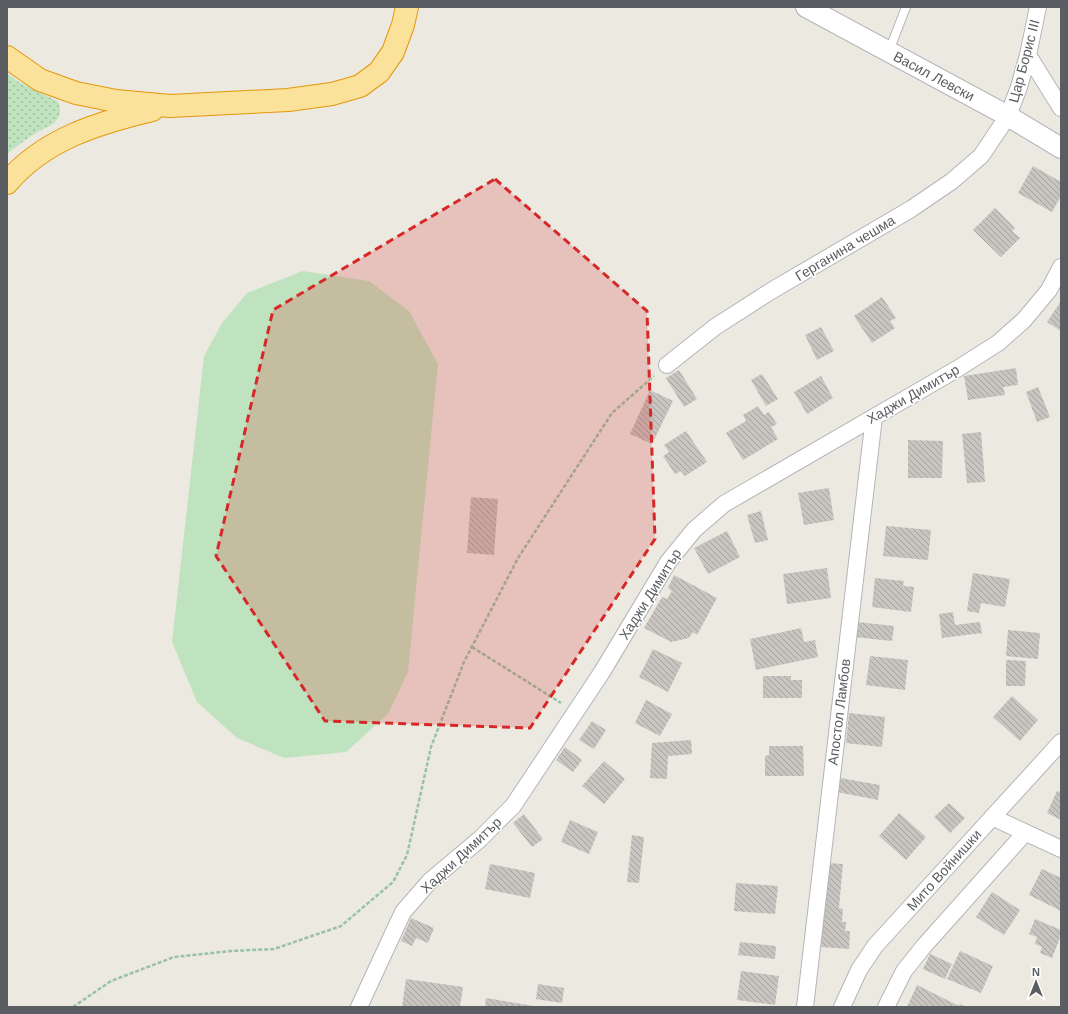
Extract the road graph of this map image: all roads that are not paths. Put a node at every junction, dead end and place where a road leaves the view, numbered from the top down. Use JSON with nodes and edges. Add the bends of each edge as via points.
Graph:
{"nodes":[{"id":1,"x":407,"y":7,"type":"edge"},
{"id":2,"x":806,"y":7,"type":"edge"},
{"id":3,"x":906,"y":7,"type":"edge"},
{"id":4,"x":1038,"y":7,"type":"edge"},
{"id":5,"x":889,"y":51,"type":"junction"},
{"id":6,"x":1028,"y":55,"type":"junction"},
{"id":7,"x":7,"y":58,"type":"edge"},
{"id":8,"x":170,"y":106,"type":"junction"},
{"id":9,"x":1061,"y":108,"type":"edge"},
{"id":10,"x":1008,"y":116,"type":"junction"},
{"id":11,"x":1061,"y":148,"type":"edge"},
{"id":12,"x":7,"y":183,"type":"edge"},
{"id":13,"x":1061,"y":268,"type":"edge"},
{"id":14,"x":667,"y":365,"type":"road end"},
{"id":15,"x":874,"y":417,"type":"junction"},
{"id":16,"x":1061,"y":742,"type":"edge"},
{"id":17,"x":992,"y":817,"type":"junction"},
{"id":18,"x":1025,"y":833,"type":"junction"},
{"id":19,"x":1061,"y":849,"type":"edge"},
{"id":20,"x":359,"y":1007,"type":"edge"},
{"id":21,"x":805,"y":1007,"type":"edge"},
{"id":22,"x":842,"y":1007,"type":"edge"},
{"id":23,"x":886,"y":1007,"type":"edge"}],
"edges":[{"from":1,"to":8,"type":"highway","via":[[393,52],[379,72],[360,86],[332,94],[288,100]]},
{"from":2,"to":5,"type":"street","name":"Васил Левски"},
{"from":3,"to":5,"type":"lane"},
{"from":4,"to":6,"type":"street","name":"Цар Борис III"},
{"from":5,"to":10,"type":"street","name":"Васил Левски"},
{"from":6,"to":9,"type":"street"},
{"from":6,"to":10,"type":"street","name":"Цар Борис III","via":[[1020,87]]},
{"from":7,"to":8,"type":"highway","via":[[40,80],[76,93],[116,101]]},
{"from":8,"to":12,"type":"highway","via":[[115,119],[79,132],[44,150]]},
{"from":10,"to":11,"type":"street","name":"Васил Левски"},
{"from":10,"to":14,"type":"street","name":"Герганина чешма","via":[[981,156],[952,181],[911,209],[721,323]]},
{"from":13,"to":15,"type":"street","name":"Хаджи Димитър","via":[[1049,290],[1024,320],[998,343]]},
{"from":15,"to":20,"type":"street","name":"Хаджи Димитър","via":[[724,504],[694,530],[668,562],[602,672],[513,806],[480,839],[430,881],[403,912]]},
{"from":15,"to":21,"type":"street","name":"Апостол Ламбов"},
{"from":16,"to":17,"type":"street","name":"Мито Войнишки"},
{"from":17,"to":18,"type":"street"},
{"from":17,"to":22,"type":"street","name":"Мито Войнишки","via":[[875,946],[859,970]]},
{"from":18,"to":19,"type":"street"},
{"from":18,"to":23,"type":"street","via":[[904,971]]}]}
